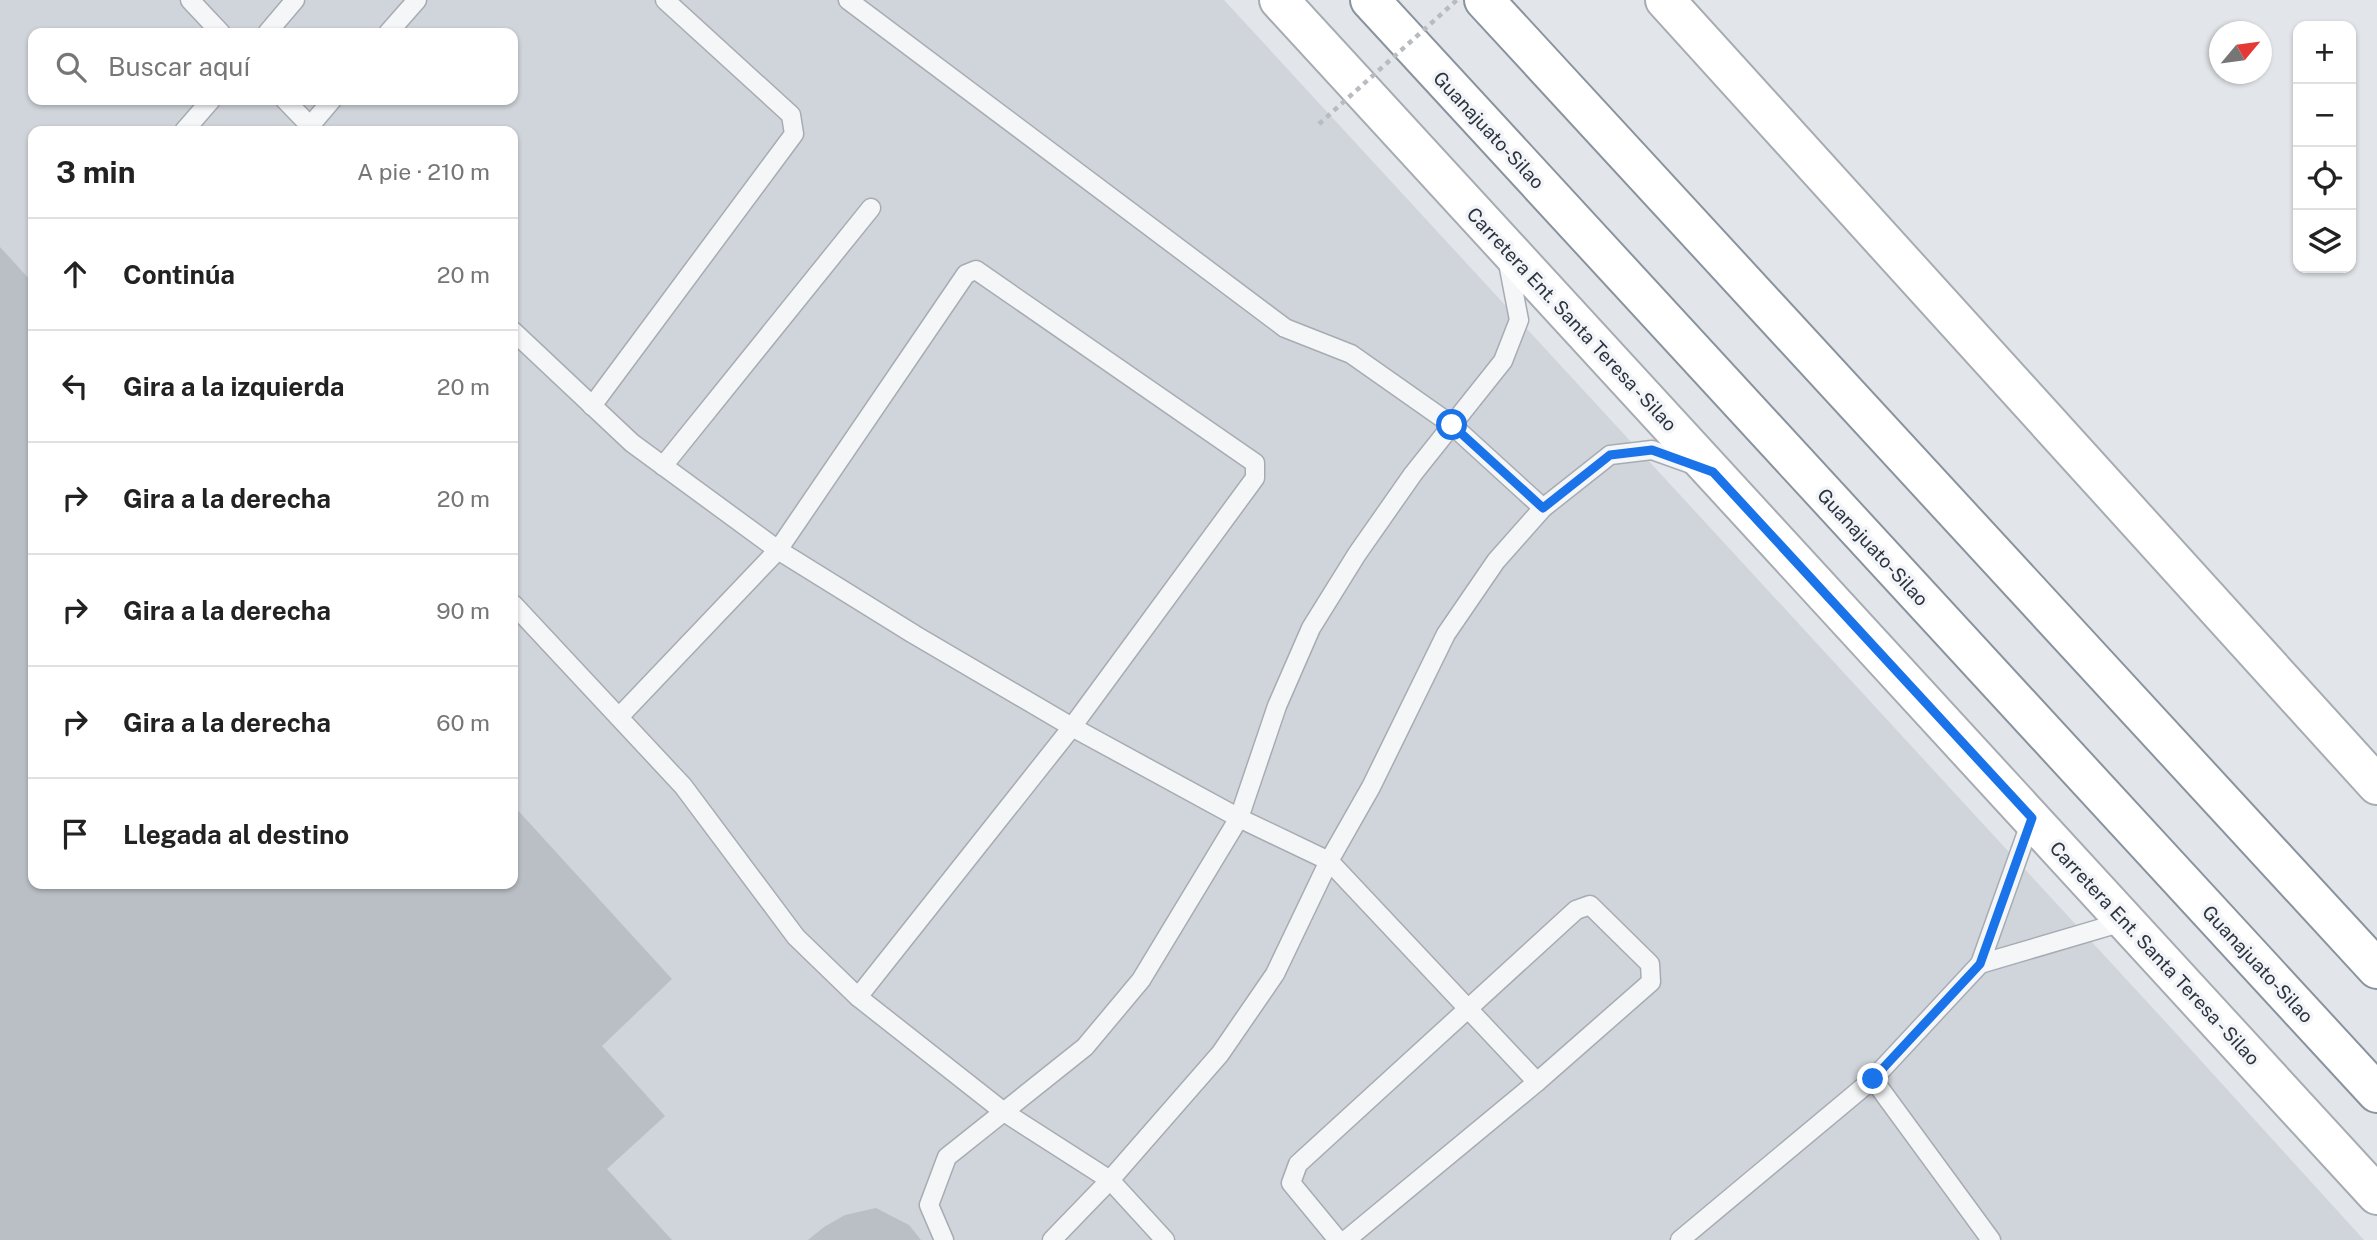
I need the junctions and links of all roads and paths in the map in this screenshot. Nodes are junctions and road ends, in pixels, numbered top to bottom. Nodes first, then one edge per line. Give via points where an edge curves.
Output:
1 (190, 0) edge
2 (295, 0) edge
3 (416, 0) edge
4 (665, 0) edge
5 (848, 0) edge
6 (1279, 0) edge
7 (1370, 0) edge
8 (1457, 0) edge
9 (1484, 0) edge
10 (1665, 0) edge
11 (216, 28) edge
12 (271, 28) edge
13 (392, 28) edge
14 (207, 105) edge
15 (290, 105) edge
16 (329, 105) edge
17 (1320, 124) dead end
18 (188, 126) edge
19 (311, 126) edge
20 (314, 126) edge
21 (871, 208) dead end
22 (1502, 243) junction
23 (518, 336) edge
24 (592, 406) junction
25 (1452, 425) junction
26 (663, 466) junction
27 (1713, 472) junction
28 (1543, 508) junction
29 (778, 550) junction
30 (518, 609) edge
31 (619, 717) junction
32 (1072, 727) junction
33 (2377, 785) edge
34 (1239, 818) junction
35 (2032, 818) junction
36 (1329, 861) junction
37 (2126, 921) junction
38 (1980, 964) junction
39 (2377, 970) edge
40 (858, 997) junction
41 (1468, 1008) junction
42 (1873, 1079) junction
43 (1537, 1082) junction
44 (2377, 1093) edge
45 (1004, 1112) junction
46 (1110, 1180) junction
47 (2377, 1195) edge
48 (944, 1240) edge
49 (1052, 1240) edge
50 (1165, 1240) edge
51 (1338, 1240) edge
52 (1346, 1240) edge
53 (1680, 1240) edge
54 (1990, 1240) edge

1 - 11 lane
2 - 12 lane
3 - 13 lane
4 - 24 lane via 791,115 794,134
5 - 25 lane via 1285,328 1351,354
6 - 22 main road, Carretera Ent. Santa Teresa - Silao
7 - 44 main road, Guanajuato-Silao
8 - 17 path, bridge
9 - 39 main road
10 - 33 main road
14 - 18 lane
15 - 19 lane
16 - 20 lane
21 - 26 lane
22 - 25 lane via 1519,320 1503,361
22 - 27 main road, Carretera Ent. Santa Teresa - Silao
23 - 24 lane
24 - 26 lane
25 - 28 lane
25 - 34 lane via 1365,543 1311,628
26 - 29 lane
27 - 28 lane via 1652,450 1610,455
27 - 35 main road, Carretera Ent. Santa Teresa - Silao
28 - 36 lane via 1496,561 1446,634
29 - 31 lane
29 - 32 lane
29 - 32 lane via 965,274 976,270 1255,463 1255,478
30 - 31 lane
31 - 40 lane via 683,786 796,937
32 - 34 lane
32 - 40 lane
34 - 36 lane
34 - 45 lane via 1142,981 1085,1047
35 - 37 main road, Carretera Ent. Santa Teresa - Silao
35 - 38 lane
36 - 41 lane
36 - 46 lane via 1275,974 1220,1054
37 - 38 lane
37 - 47 main road, Carretera Ent. Santa Teresa - Silao
38 - 42 lane
40 - 45 lane
41 - 43 lane
41 - 43 lane via 1576,910 1590,905 1650,964 1651,982
41 - 51 lane via 1298,1164 1291,1183
42 - 53 lane
42 - 54 lane
43 - 52 lane
45 - 46 lane
45 - 48 lane via 947,1157 929,1205
46 - 49 lane
46 - 50 lane

